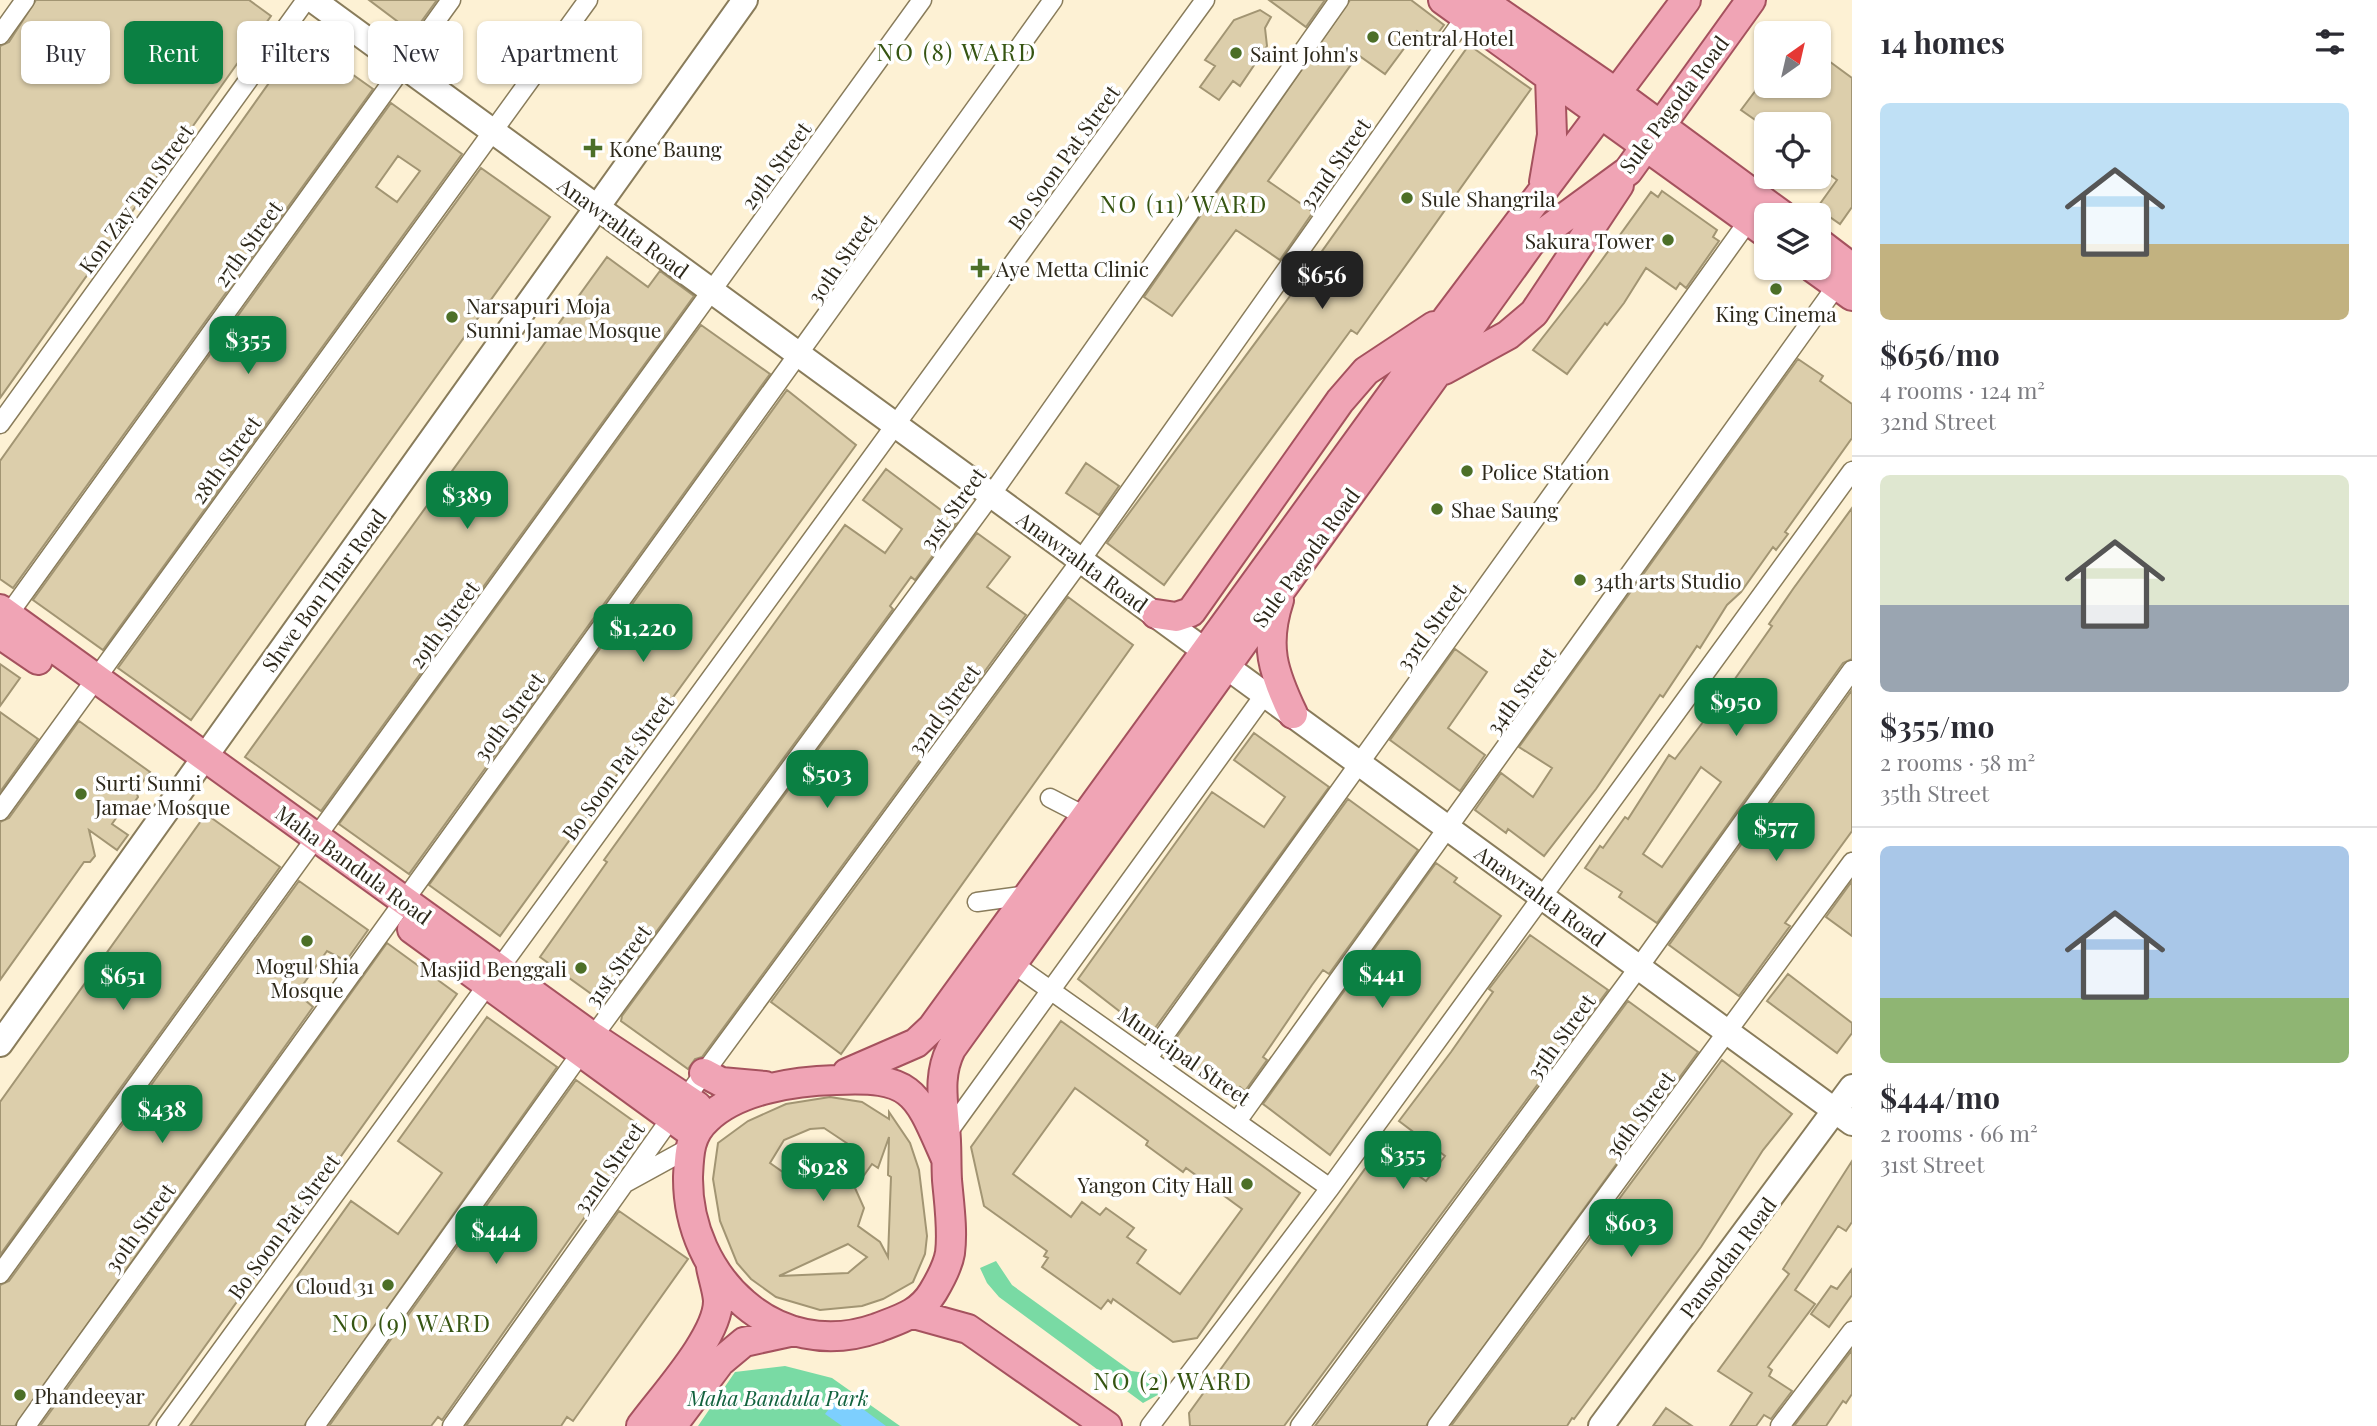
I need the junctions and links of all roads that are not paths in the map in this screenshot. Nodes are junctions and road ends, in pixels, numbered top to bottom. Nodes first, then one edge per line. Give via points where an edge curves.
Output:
1 (25, 0) edge
2 (306, 0) edge
3 (313, 0) edge
4 (451, 0) edge
5 (588, 0) edge
6 (745, 0) edge
7 (922, 0) edge
8 (1053, 0) edge
9 (1205, 0) edge
10 (1339, 0) edge
11 (1686, 0) edge
12 (1751, 0) edge
13 (1463, 5) edge
14 (435, 21) edge
15 (0, 35) edge
16 (368, 41) edge
17 (1550, 77) junction
18 (389, 84) edge
19 (427, 84) edge
20 (1607, 102) junction
21 (491, 130) junction
22 (1654, 135) junction
23 (1673, 164) junction
24 (1628, 171) junction
25 (1543, 188) junction
26 (1763, 203) edge
27 (597, 208) junction
28 (1598, 216) junction
29 (1754, 224) edge
30 (1754, 230) edge
31 (1831, 260) edge
32 (1847, 283) edge
33 (712, 291) junction
34 (1448, 317) junction
35 (800, 355) junction
36 (1438, 373) junction
37 (0, 424) edge
38 (895, 425) junction
39 (1852, 471) edge
40 (991, 495) junction
41 (1081, 560) junction
42 (1285, 583) junction
43 (1156, 614) junction
44 (2, 621) edge
45 (1216, 658) junction
46 (1852, 670) edge
47 (90, 685) junction
48 (1265, 694) junction
49 (1293, 714) junction
50 (1360, 763) junction
51 (198, 764) junction
52 (1050, 798) dead end
53 (0, 811) edge
54 (1085, 816) junction
55 (1449, 828) junction
56 (310, 844) junction
57 (1852, 862) edge
58 (1028, 895) junction
59 (1542, 896) junction
60 (977, 902) dead end
61 (397, 907) junction
62 (1012, 963) junction
63 (1639, 967) junction
64 (493, 976) junction
65 (1053, 989) junction
66 (1728, 1032) junction
67 (0, 1044) edge
68 (587, 1045) junction
69 (1148, 1058) junction
70 (704, 1073) junction
71 (831, 1080) junction
72 (796, 1084) junction
73 (1852, 1087) edge
74 (678, 1108) junction
75 (1843, 1117) edge
76 (1238, 1120) junction
77 (697, 1134) junction
78 (946, 1147) junction
79 (624, 1184) junction
80 (1330, 1188) junction
81 (710, 1265) junction
82 (0, 1274) edge
83 (914, 1314) junction
84 (794, 1331) junction
85 (1852, 1331) edge
86 (26, 1426) edge
87 (166, 1426) edge
88 (315, 1426) edge
89 (452, 1426) edge
90 (641, 1426) edge
91 (672, 1426) edge
92 (1107, 1426) edge
93 (1150, 1426) edge
94 (1300, 1426) edge
95 (1437, 1426) edge
96 (1601, 1426) edge
97 (1780, 1426) edge

1 - 15 street
2 - 37 street, Kon Zay Tan Street
3 - 16 main road, Anawrahta Road
4 - 14 street, 27th Street
5 - 21 street, 28th Street
6 - 27 main road, Shwe Bon Thar Road
7 - 33 street, 29th Street
8 - 35 street, 30th Street
9 - 38 street, Bo Soon Pat Street
10 - 40 street, 31st Street
11 - 20 main road, Sule Pagoda Road
12 - 22 main road, Sule Pagoda Road
13 - 17 main road
13 - 20 main road
13 - 41 street, 32nd Street
17 - 20 main road
17 - 25 main road via 1552,135
18 - 44 street, 27th Street
19 - 21 main road, Anawrahta Road
20 - 22 main road
20 - 25 main road, Sule Pagoda Road
21 - 27 main road, Anawrahta Road
21 - 47 street, 28th Street
22 - 23 main road
22 - 24 main road, Sule Pagoda Road
22 - 26 main road
23 - 28 main road via 1658,158 1645,163
23 - 29 main road
24 - 28 main road
24 - 36 main road, Sule Pagoda Road via 1531,242
25 - 34 main road, Sule Pagoda Road
27 - 33 main road, Anawrahta Road
27 - 51 main road, Shwe Bon Thar Road
28 - 36 main road via 1534,313 1508,335
30 - 50 street, 33rd Street
31 - 32 main road
32 - 55 street, 34th Street
33 - 35 main road, Anawrahta Road
33 - 56 street, 29th Street
34 - 43 main road via 1366,371 1191,612 1176,617
34 - 45 main road, Sule Pagoda Road
35 - 38 main road, Anawrahta Road
35 - 61 street, 30th Street
36 - 42 main road, Sule Pagoda Road
38 - 40 main road, Anawrahta Road
38 - 64 street, Bo Soon Pat Street
39 - 59 street
40 - 41 main road, Anawrahta Road
40 - 68 street, 31st Street
41 - 43 main road, Anawrahta Road
41 - 70 street, 32nd Street
42 - 45 main road, Sule Pagoda Road
42 - 49 main road via 1272,622 1271,652 1275,676
43 - 45 main road, Anawrahta Road
44 - 47 main road, Maha Bandula Road
45 - 48 main road, Anawrahta Road
45 - 54 main road, Sule Pagoda Road
45 - 62 main road, Sule Pagoda Road
46 - 63 street, 35th Street
47 - 51 main road, Maha Bandula Road
47 - 53 street, 28th Street
48 - 49 main road, Anawrahta Road
48 - 65 street
49 - 50 main road, Anawrahta Road
50 - 55 main road, Anawrahta Road
50 - 69 street, 33rd Street
51 - 56 main road, Maha Bandula Road
51 - 67 main road, Shwe Bon Thar Road
52 - 54 street
54 - 58 main road, Sule Pagoda Road
55 - 59 main road, Anawrahta Road
55 - 76 street, 34th Street
56 - 61 main road, Maha Bandula Road
56 - 82 street, 29th Street
57 - 66 street, 36th Street
58 - 60 street
58 - 71 main road, Sule Pagoda Road via 932,1028 916,1043
59 - 63 main road, Anawrahta Road
59 - 80 street
61 - 64 main road, Maha Bandula Road
61 - 86 street, 30th Street
62 - 65 street, Municipal Street
62 - 78 main road, Sule Pagoda Road via 944,1063
63 - 66 main road, Anawrahta Road
63 - 94 street, 35th Street
64 - 68 main road, Maha Bandula Road
64 - 87 street, Bo Soon Pat Street
65 - 69 street, Municipal Street
65 - 78 street
66 - 75 main road, Anawrahta Road
66 - 95 street, 36th Street
68 - 74 main road, Maha Bandula Road
68 - 88 street, 31st Street
69 - 76 street, Municipal Street
70 - 72 main road via 721,1082
70 - 74 street, 32nd Street
71 - 72 main road
71 - 78 main road via 876,1078 905,1089 923,1106
72 - 77 main road via 751,1095
73 - 75 main road, Pansodan Road
74 - 77 main road, Maha Bandula Road
74 - 79 street, 32nd Street
75 - 96 main road, Pansodan Road
76 - 80 street, Municipal Street
77 - 79 street
77 - 81 main road via 688,1189
78 - 83 main road, Sule Pagoda Road via 950,1255 932,1293
79 - 89 street, 32nd Street
80 - 93 street
81 - 84 main road via 737,1300
81 - 90 main road via 718,1301 713,1321
83 - 84 main road via 867,1331 825,1337
83 - 92 main road via 968,1329
84 - 91 main road via 744,1342 720,1362
85 - 97 street

